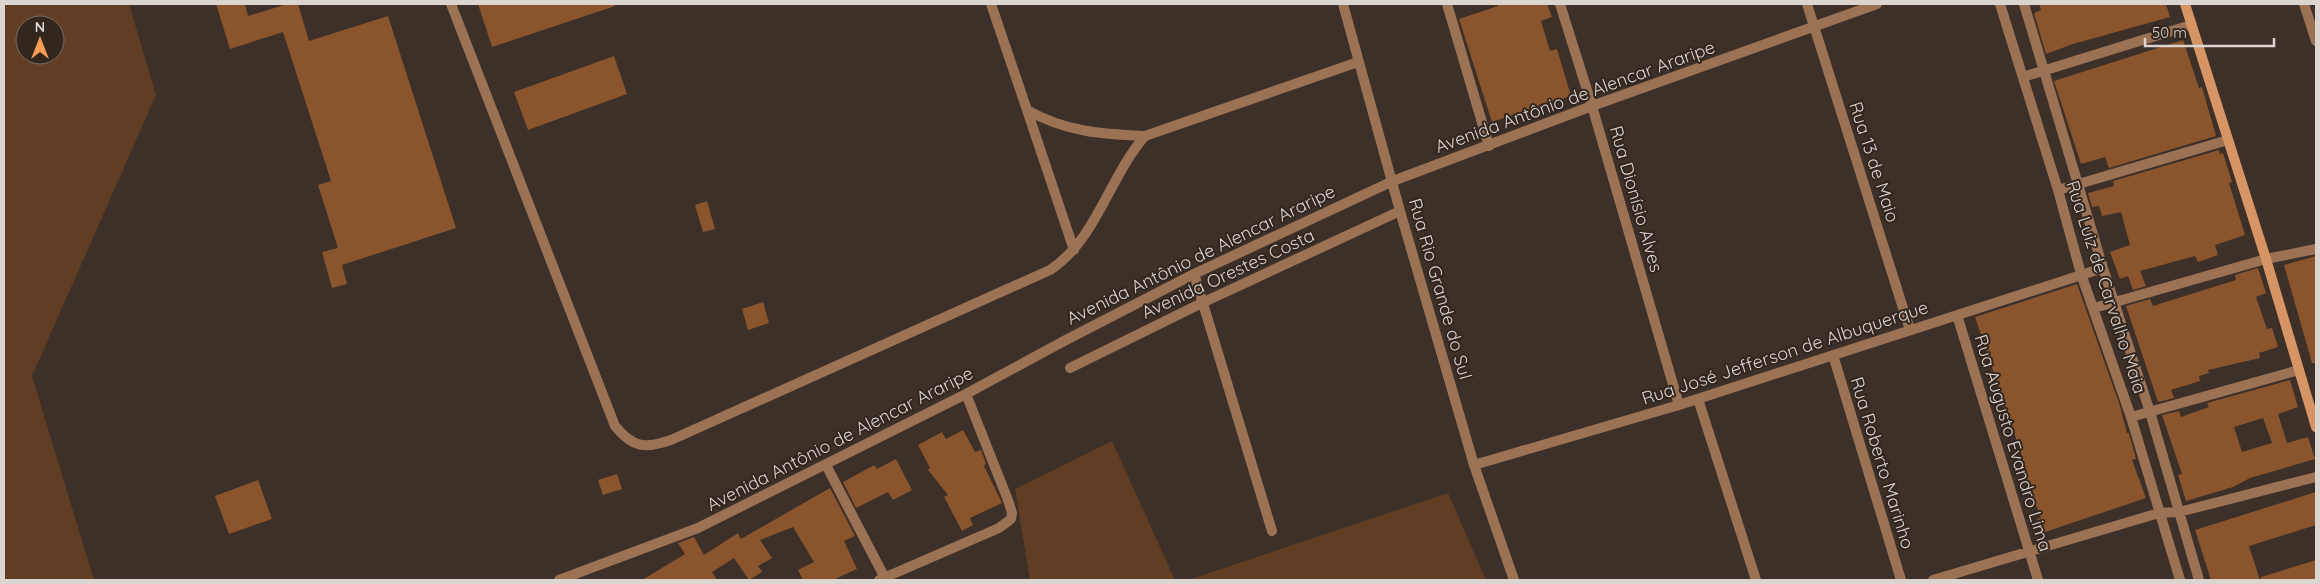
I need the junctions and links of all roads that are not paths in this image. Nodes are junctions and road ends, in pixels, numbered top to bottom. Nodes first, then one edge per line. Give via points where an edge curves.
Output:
1 (451, 4) edge
2 (991, 4) edge
3 (1343, 4) edge
4 (1447, 4) edge
5 (1560, 4) edge
6 (1808, 4) edge
7 (1877, 4) edge
8 (2000, 4) edge
9 (2024, 4) edge
10 (2185, 4) edge
11 (2304, 4) edge
12 (2191, 25) junction
13 (1814, 27) junction
14 (2316, 41) edge
15 (1358, 62) junction
16 (2044, 69) junction
17 (2023, 77) junction
18 (1592, 106) junction
19 (1027, 110) junction
20 (1145, 136) junction
21 (2228, 140) junction
22 (1489, 146) junction
23 (1393, 181) junction
24 (2079, 184) junction
25 (2058, 190) junction
26 (1400, 211) junction
27 (2316, 249) edge
28 (1074, 250) junction
29 (2266, 259) junction
30 (2103, 268) junction
31 (1194, 274) junction
32 (2081, 274) junction
33 (1204, 302) junction
34 (2115, 303) junction
35 (2094, 308) junction
36 (1957, 315) junction
37 (1910, 330) junction
38 (1832, 355) junction
39 (1070, 368) dead end
40 (2299, 370) junction
41 (966, 394) junction
42 (1698, 398) junction
43 (1679, 405) junction
44 (2150, 412) junction
45 (2131, 417) junction
46 (2316, 427) edge
47 (826, 465) junction
48 (1474, 465) junction
49 (2316, 476) edge
50 (2179, 512) junction
51 (2159, 513) junction
52 (1272, 531) dead end
53 (2029, 551) junction
54 (559, 580) edge
55 (883, 580) edge
56 (1514, 580) edge
57 (1756, 580) edge
58 (1901, 580) edge
59 (1933, 580) edge
60 (2038, 580) edge
61 (2180, 580) edge
62 (2199, 580) edge

1 - 28 street via 611,417 622,435 634,444 646,446 671,440 1050,270
2 - 19 street
3 - 15 street, Rua Rio Grande do Sul
4 - 22 street
5 - 18 street, Rua Dionísio Alves
6 - 13 street, Rua 13 de Maio
7 - 13 street, Avenida Antônio de Alencar Araripe
8 - 17 street, Rua Luiz de Carvalho Maia
9 - 16 street, Rua Luiz de Carvalho Maia
10 - 12 street
11 - 14 street
12 - 16 street
12 - 21 street
13 - 18 street, Avenida Antônio de Alencar Araripe
13 - 37 street, Rua 13 de Maio
15 - 20 street
15 - 23 street, Rua Rio Grande do Sul
16 - 17 street
16 - 24 street, Rua Luiz de Carvalho Maia
17 - 25 street, Rua Luiz de Carvalho Maia
18 - 22 street, Avenida Antônio de Alencar Araripe
18 - 43 street, Rua Dionísio Alves
19 - 20 street via 1069,128
19 - 28 street
20 - 28 street via 1126,160
21 - 24 street
21 - 29 street
22 - 23 street, Avenida Antônio de Alencar Araripe
23 - 26 street, Rua Rio Grande do Sul
23 - 31 street, Avenida Antônio de Alencar Araripe
24 - 25 street
24 - 30 street, Rua Luiz de Carvalho Maia
25 - 32 street, Rua Luiz de Carvalho Maia
26 - 33 street, Avenida Orestes Costa
26 - 48 street, Rua Rio Grande do Sul
27 - 29 street
29 - 34 street
29 - 40 street
30 - 32 street, Rua José Jefferson de Albuquerque
30 - 34 street, Rua Luiz de Carvalho Maia
31 - 33 street
31 - 41 street, Avenida Antônio de Alencar Araripe
32 - 35 street, Rua Luiz de Carvalho Maia
32 - 36 street, Rua José Jefferson de Albuquerque
33 - 39 street, Avenida Orestes Costa
33 - 52 street
34 - 35 street
34 - 44 street, Rua Luiz de Carvalho Maia
35 - 45 street, Rua Luiz de Carvalho Maia
36 - 37 street, Rua José Jefferson de Albuquerque
36 - 53 street, Rua Augusto Evandro Lima
37 - 38 street, Rua José Jefferson de Albuquerque
38 - 42 street, Rua José Jefferson de Albuquerque
38 - 58 street, Rua Roberto Marinho
40 - 44 street
40 - 46 street
41 - 47 street, Avenida Antônio de Alencar Araripe
41 - 55 street via 1012,514 1006,525
42 - 43 street, Rua José Jefferson de Albuquerque
42 - 57 street
43 - 48 street, Rua José Jefferson de Albuquerque
44 - 45 street
44 - 50 street, Rua Luiz de Carvalho Maia
45 - 51 street, Rua Luiz de Carvalho Maia
47 - 54 street, Avenida Antônio de Alencar Araripe via 698,528
47 - 55 street
48 - 56 street, Rua Rio Grande do Sul
49 - 50 street
50 - 51 street
50 - 62 street, Rua Luiz de Carvalho Maia
51 - 53 street
51 - 61 street, Rua Luiz de Carvalho Maia
53 - 59 street
53 - 60 street, Rua Augusto Evandro Lima

